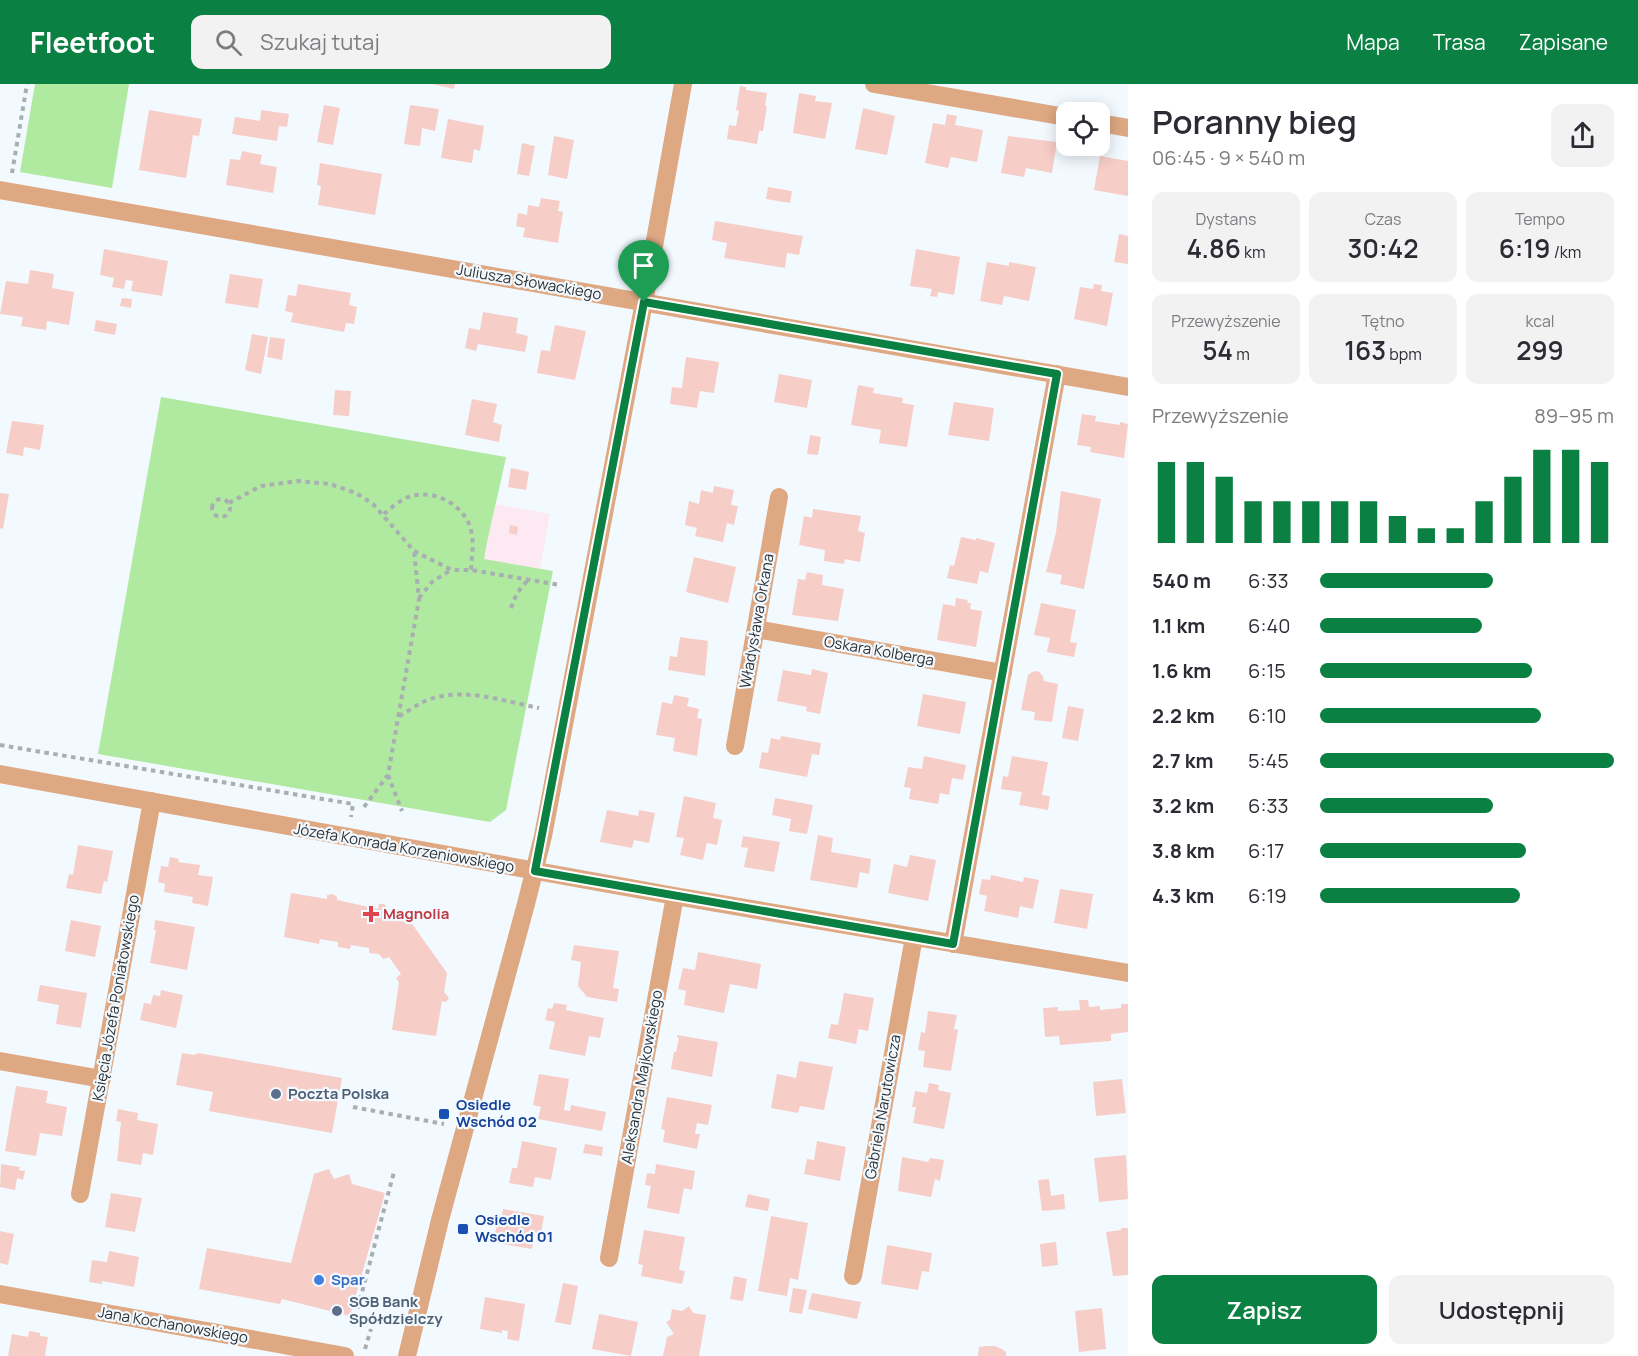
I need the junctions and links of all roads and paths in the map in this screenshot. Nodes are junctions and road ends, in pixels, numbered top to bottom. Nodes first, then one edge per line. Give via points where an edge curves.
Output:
1 (27, 84) edge
2 (683, 84) edge
3 (874, 84) edge
4 (1056, 115) edge
5 (1110, 125) edge
6 (1128, 128) edge
7 (5, 190) edge
8 (644, 302) junction
9 (1057, 374) junction
10 (1128, 387) edge
11 (779, 497) dead end
12 (229, 503) junction
13 (384, 514) junction
14 (414, 550) junction
15 (452, 570) junction
16 (471, 570) junction
17 (528, 580) junction
18 (560, 585) dead end
19 (419, 599) junction
20 (511, 608) dead end
21 (756, 629) junction
22 (1003, 673) junction
23 (539, 708) dead end
24 (398, 716) junction
25 (0, 745) edge
26 (735, 746) dead end
27 (0, 774) edge
28 (388, 775) junction
29 (152, 801) junction
30 (353, 804) dead end
31 (364, 807) dead end
32 (402, 811) dead end
33 (535, 871) junction
34 (675, 896) junction
35 (914, 937) junction
36 (953, 944) junction
37 (1128, 973) edge
38 (0, 1061) edge
39 (102, 1079) junction
40 (353, 1107) dead end
41 (465, 1128) junction
42 (394, 1172) dead end
43 (80, 1194) dead end
44 (609, 1258) dead end
45 (853, 1276) dead end
46 (0, 1294) edge
47 (353, 1326) dead end
48 (371, 1329) dead end
49 (366, 1345) dead end
50 (345, 1356) edge
51 (407, 1356) edge

1 - 7 path
2 - 8 street
3 - 4 street
5 - 6 street
7 - 8 street, Juliusza Słowackiego
8 - 9 street, Juliusza Słowackiego
8 - 33 street
9 - 10 street, Juliusza Słowackiego
9 - 22 street
11 - 21 street, Władysława Orkana
12 - 12 path via 216,500 214,514 225,516
12 - 13 path via 261,486 316,482 356,493
13 - 14 path
13 - 16 path via 410,496 444,498 458,508 469,524 473,541
14 - 15 path
14 - 19 path
15 - 16 path
15 - 19 path via 432,582
16 - 17 path
17 - 18 path
17 - 20 path
19 - 24 path
21 - 22 street, Oskara Kolberga
21 - 26 street, Władysława Orkana
22 - 36 street
23 - 24 path via 459,694 423,702
24 - 28 path
25 - 30 path
27 - 29 street, Józefa Konrada Korzeniowskiego
28 - 31 path
28 - 32 path
29 - 33 street, Józefa Konrada Korzeniowskiego
29 - 39 street, Księcia Józefa Poniatowskiego
33 - 34 street, Józefa Konrada Korzeniowskiego
33 - 41 street
34 - 35 street, Józefa Konrada Korzeniowskiego
34 - 44 street, Aleksandra Majkowskiego
35 - 36 street, Józefa Konrada Korzeniowskiego
35 - 45 street, Gabriela Narutowicza
36 - 37 street, Józefa Konrada Korzeniowskiego
38 - 39 street
39 - 43 street, Księcia Józefa Poniatowskiego
40 - 41 path
41 - 51 street
42 - 47 path
46 - 50 street, Jana Kochanowskiego
48 - 49 path

